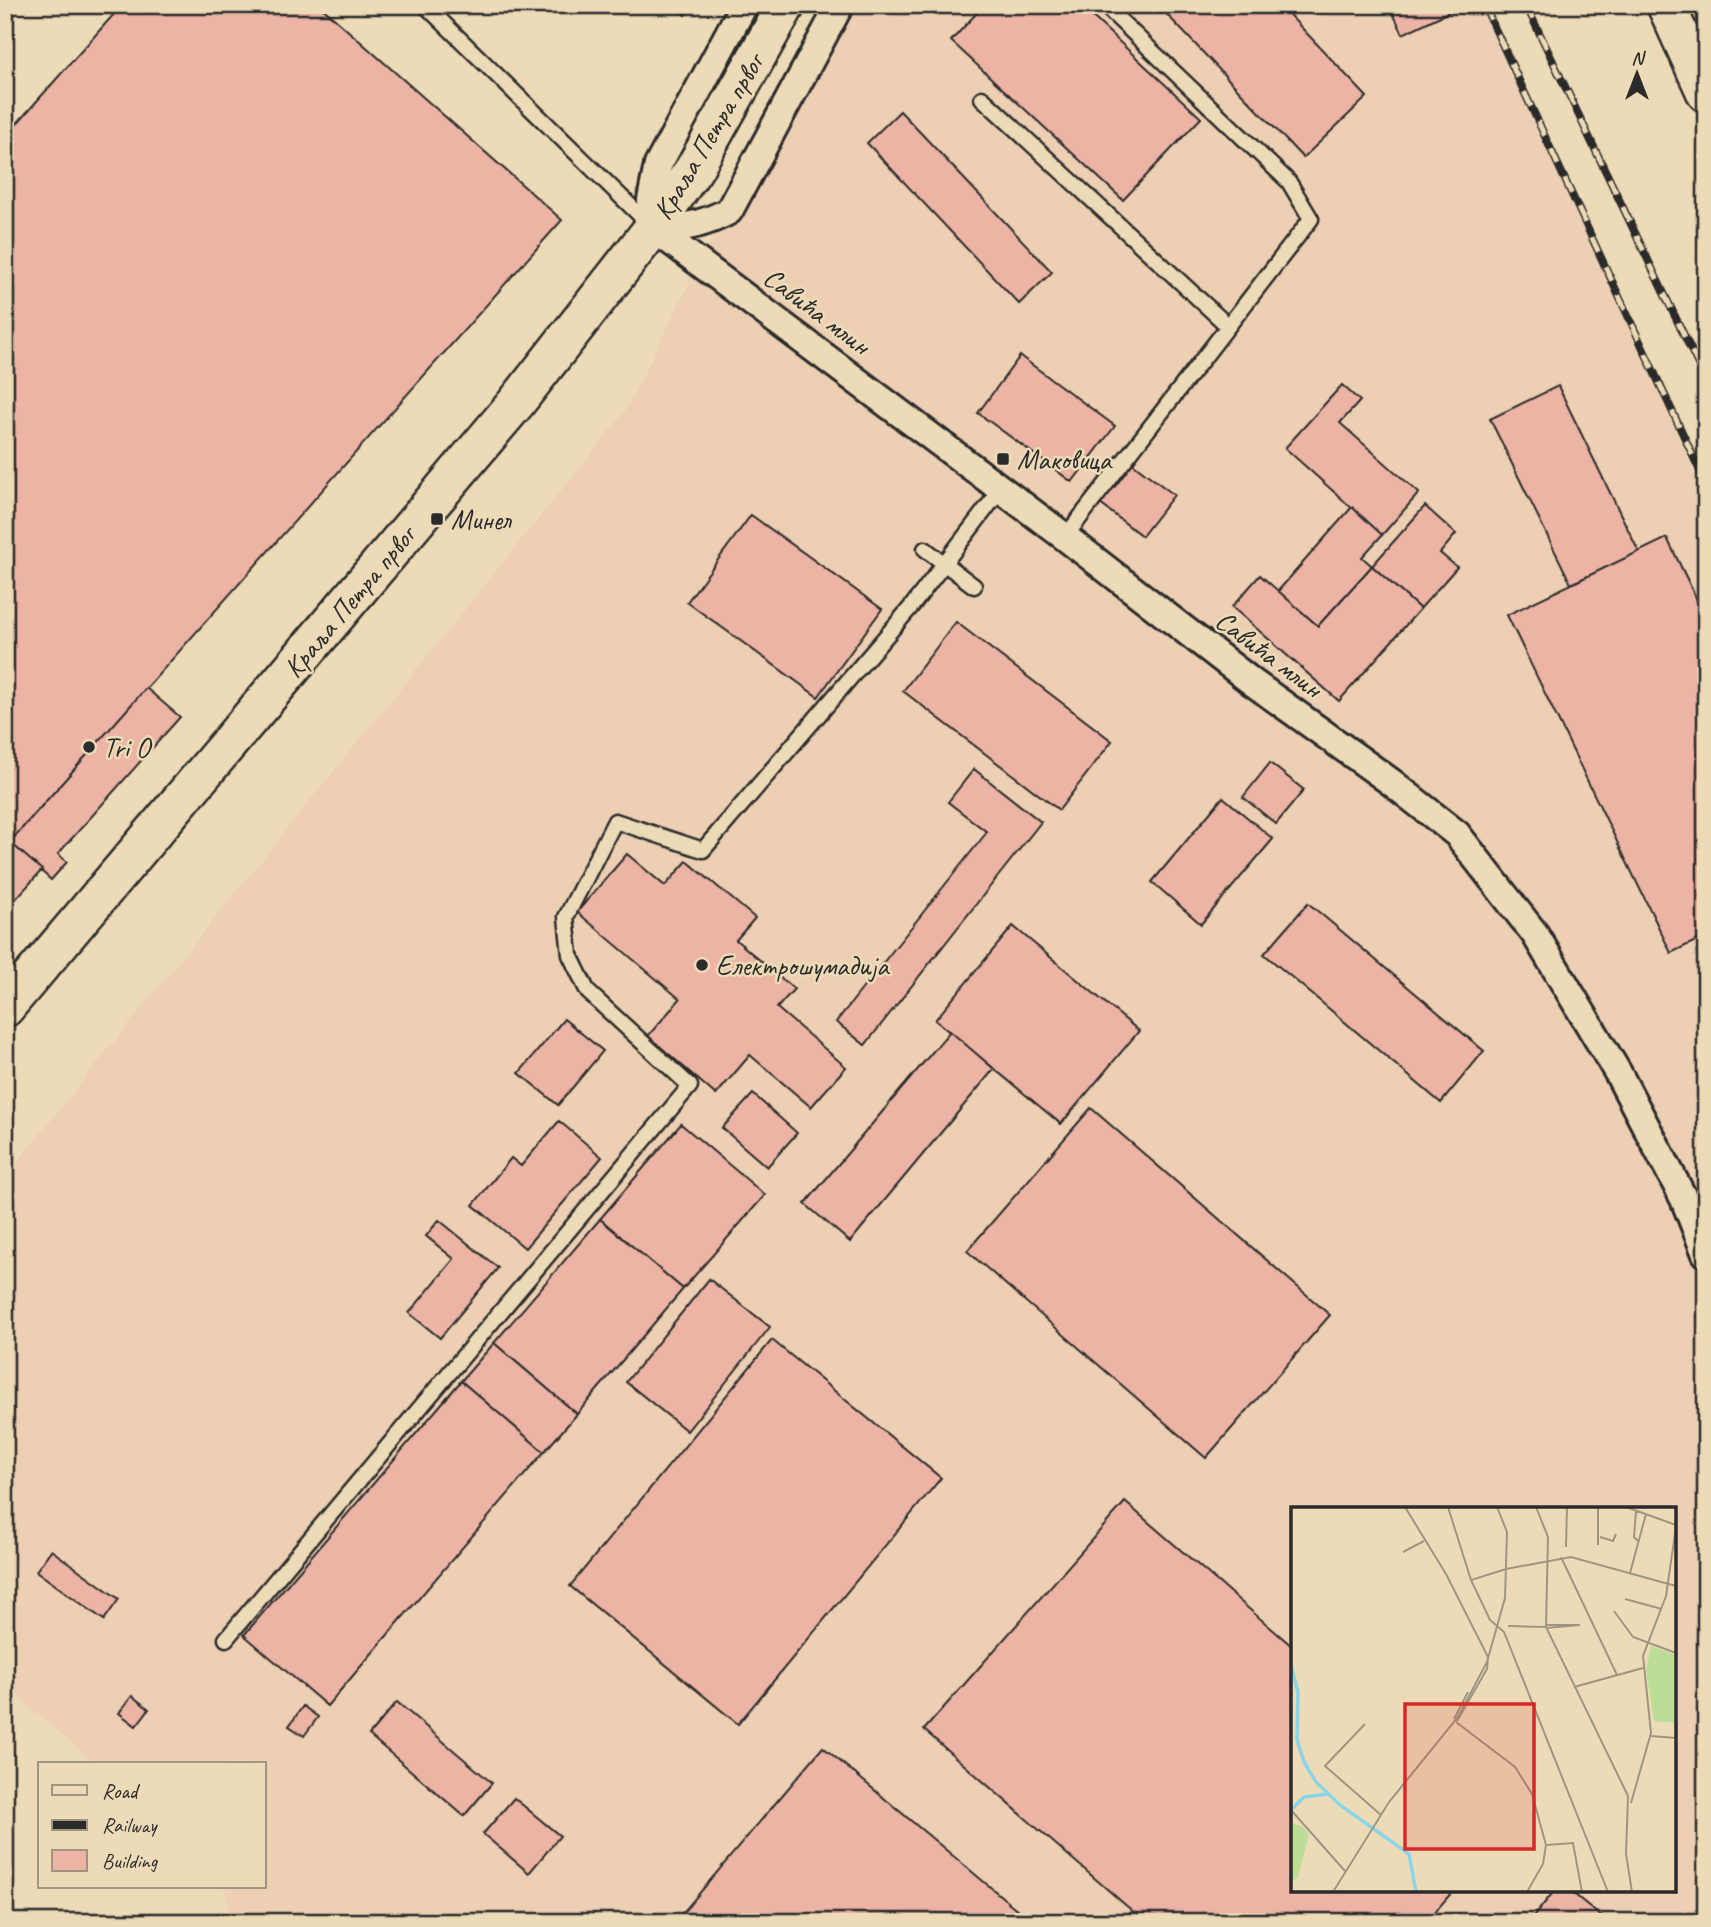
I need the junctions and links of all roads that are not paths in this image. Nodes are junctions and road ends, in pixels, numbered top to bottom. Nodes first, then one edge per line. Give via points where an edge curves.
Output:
1 (425, 5) edge
2 (744, 5) edge
3 (786, 5) edge
4 (841, 5) edge
5 (1104, 5) edge
6 (1666, 5) edge
7 (1706, 93) edge
8 (982, 98) dead end
9 (653, 228) junction
10 (1228, 326) junction
11 (1001, 489) junction
12 (1065, 537) junction
13 (925, 549) dead end
14 (944, 564) junction
15 (974, 586) dead end
16 (5, 1008) edge
17 (1706, 1254) edge
18 (226, 1639) dead end

1 - 9 lane
2 - 9 street via 658,165 650,200
3 - 9 main road, Краља Петра првог via 694,169
4 - 9 street via 729,211 687,227
5 - 10 lane via 1289,182 1311,219
6 - 7 main road
8 - 10 lane
9 - 11 street, Савића млин
9 - 16 main road, Краља Петра првог via 516,403
10 - 12 lane
11 - 12 street, Савића млин
11 - 14 lane
12 - 17 street, Савића млин via 1457,834 1535,934 1611,1061 1684,1199
13 - 14 lane
14 - 15 lane
14 - 18 lane via 703,850 615,821 566,917 570,955 587,992 690,1086

